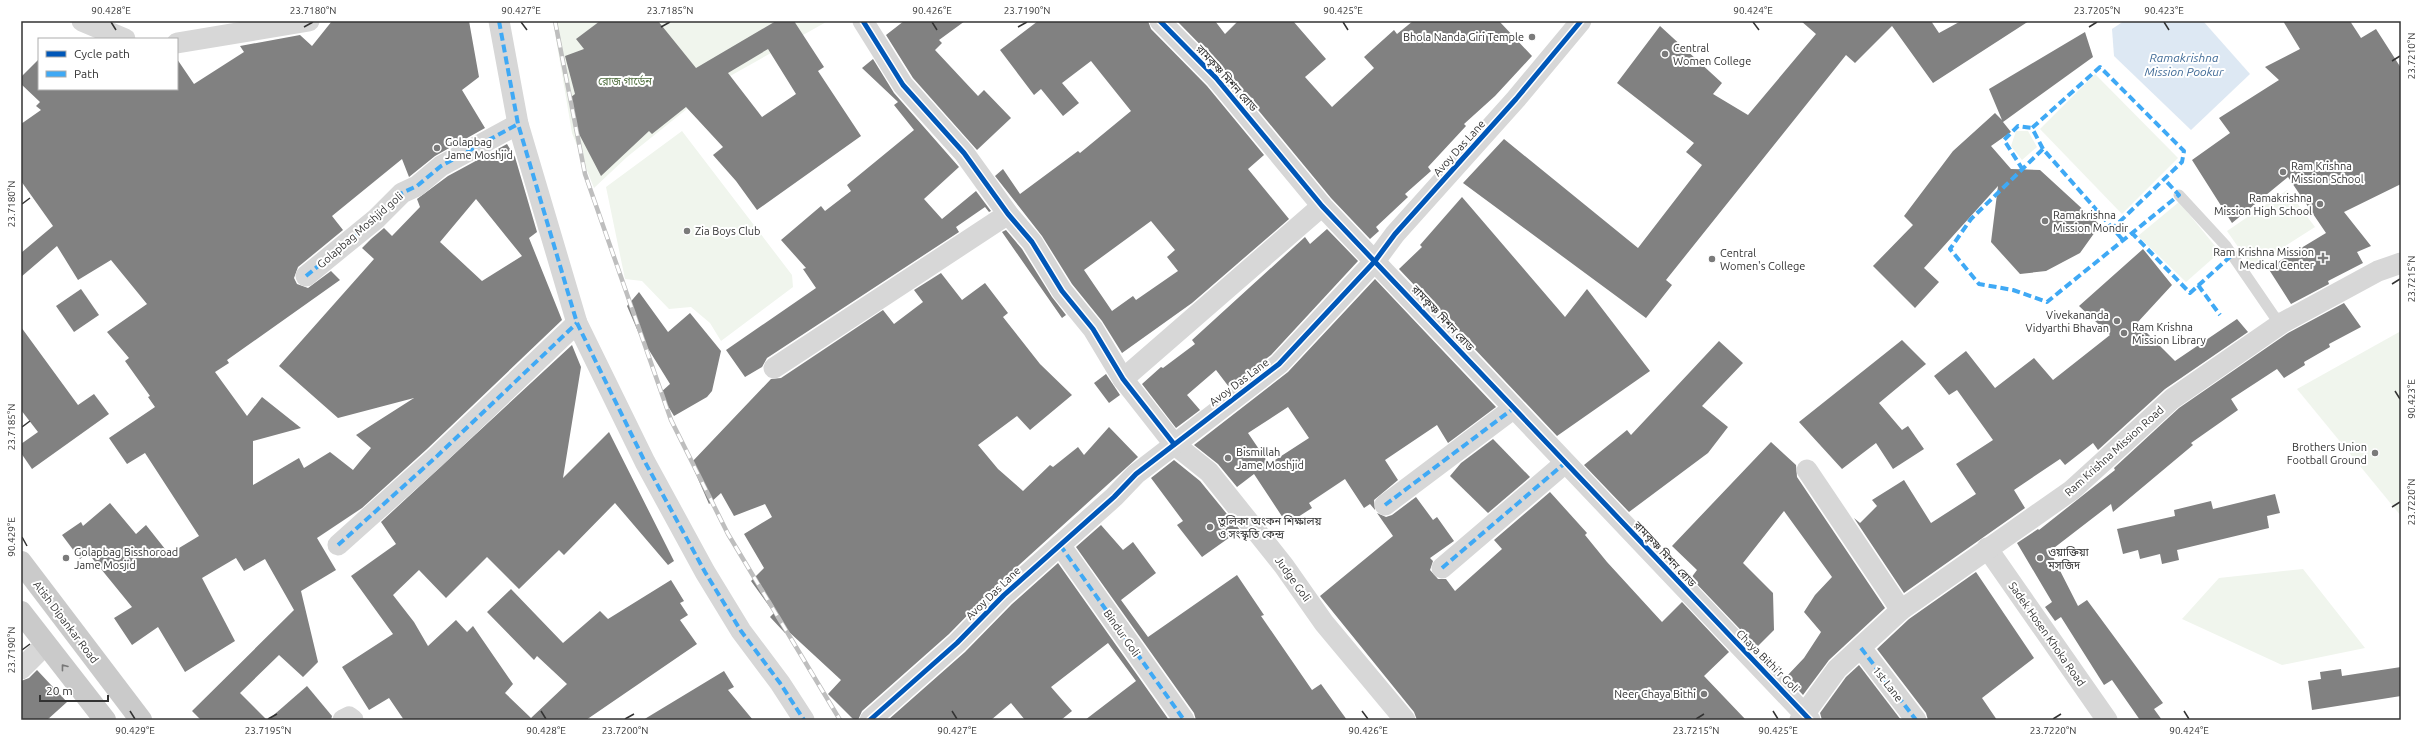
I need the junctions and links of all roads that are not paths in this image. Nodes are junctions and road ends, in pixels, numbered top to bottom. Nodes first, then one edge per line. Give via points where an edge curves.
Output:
1 (82, 21) edge
2 (309, 21) edge
3 (499, 21) edge
4 (863, 21) edge
5 (1160, 21) edge
6 (1582, 21) edge
7 (123, 38) edge
8 (178, 43) edge
9 (518, 124) junction
10 (2178, 195) dead end
11 (1322, 206) junction
12 (1008, 214) junction
13 (1375, 261) junction
14 (2401, 263) edge
15 (306, 276) dead end
16 (577, 323) junction
17 (2282, 323) junction
18 (774, 368) dead end
19 (1123, 380) junction
20 (1514, 408) junction
21 (1174, 444) junction
22 (1565, 463) junction
23 (1807, 470) dead end
24 (1385, 505) dead end
25 (338, 545) dead end
26 (1060, 545) junction
27 (1987, 548) junction
28 (21, 562) edge
29 (1442, 568) dead end
30 (1900, 610) junction
31 (21, 612) edge
32 (1718, 624) joint
33 (46, 644) junction
34 (1860, 648) junction
35 (21, 669) edge
36 (1805, 717) edge
37 (105, 720) edge
38 (141, 720) edge
39 (343, 720) edge
40 (353, 720) edge
41 (804, 720) edge
42 (870, 720) edge
43 (1184, 720) edge
44 (1405, 720) edge
45 (1916, 720) edge
46 (2107, 720) edge

1 - 7 street
2 - 8 street
3 - 9 street
4 - 12 street, Judge Goli via 903,84 964,153
5 - 11 street, রামকৃষ্ণ মিশন রোড via 1216,78
6 - 13 street, Avoy Das Lane via 1395,234
9 - 15 street, Golapbag Moshjid goli via 441,166 416,186 402,193 376,219
9 - 16 street
10 - 17 lane via 2226,246
11 - 13 street, রামকৃষ্ণ মিশন রোড
11 - 19 street
12 - 18 street
12 - 19 street, Judge Goli via 1032,242 1062,291 1093,329
13 - 20 street, রামকৃষ্ণ মিশন রোড
13 - 21 street, Avoy Das Lane via 1279,364
14 - 17 street, Ram Krishna Mission Road via 2378,271
16 - 25 street via 441,453
16 - 41 street via 645,462 705,572 741,631
17 - 27 street, Ram Krishna Mission Road via 2172,399 2072,490
19 - 21 street, Judge Goli
20 - 22 street, রামকৃষ্ণ মিশন রোড
20 - 24 street
21 - 26 street, Avoy Das Lane via 1136,474
21 - 44 street, Judge Goli via 1209,472 1284,566 1324,622
22 - 29 street
22 - 32 street, রামকৃষ্ণ মিশন রোড
23 - 30 street
26 - 42 street, Avoy Das Lane via 1004,595 957,643
26 - 43 street, Bindur Goli
27 - 30 street, Ram Krishna Mission Road
27 - 46 street, Sadek Hosen Khoka Road
28 - 38 main road, Atish Dipankar Road
30 - 34 street, Ram Krishna Mission Road
31 - 33 main road
32 - 36 street, Chaya Bithi'r Goli
33 - 35 street
37 -> 33 main road
34 - 36 street, Ram Krishna Mission Road via 1835,671
34 - 45 street, 1st Lane
39 - 40 street via 348,717

